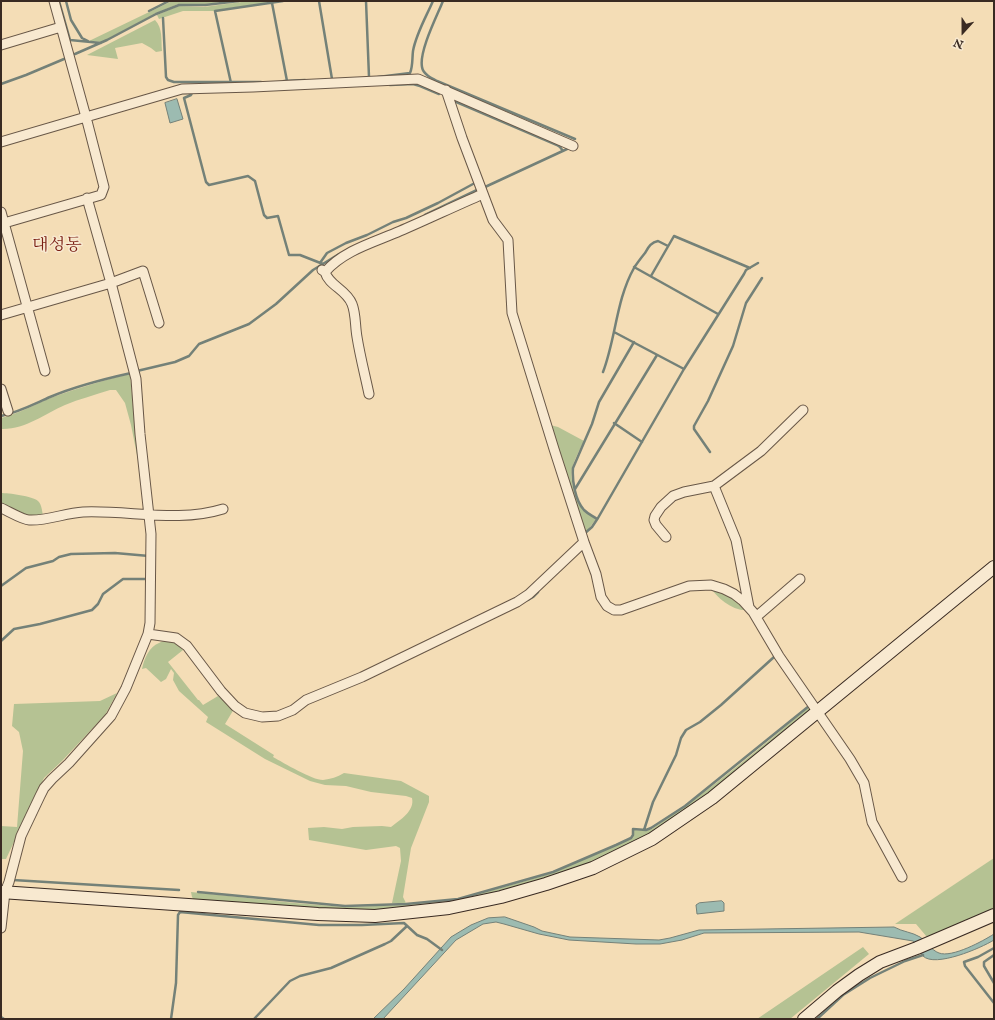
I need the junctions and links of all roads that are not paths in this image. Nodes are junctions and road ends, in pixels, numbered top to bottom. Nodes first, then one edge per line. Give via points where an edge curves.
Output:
1 (54, 1) edge
2 (61, 27) junction
3 (1, 45) edge
4 (446, 90) junction
5 (86, 117) junction
6 (1, 142) edge
7 (573, 146) dead end
8 (482, 194) junction
9 (86, 198) junction
10 (1, 212) edge
11 (3, 224) edge
12 (111, 283) junction
13 (27, 307) junction
14 (1, 315) edge
15 (159, 323) dead end
16 (45, 371) dead end
17 (1, 389) edge
18 (369, 394) dead end
19 (802, 410) dead end
20 (8, 411) dead end
21 (714, 486) junction
22 (1, 508) edge
23 (223, 509) dead end
24 (149, 514) junction
25 (666, 538) dead end
26 (584, 542) junction
27 (994, 567) edge
28 (800, 579) dead end
29 (749, 607) junction
30 (756, 617) junction
31 (148, 634) junction
32 (818, 712) junction
33 (902, 878) dead end
34 (3, 892) edge
35 (994, 915) edge
36 (1, 928) edge
37 (804, 1019) edge

1 - 2 street
2 - 3 street
2 - 5 street
4 - 5 street via 418,79 406,78 182,89
4 - 7 street
4 - 8 street
5 - 6 street
5 - 9 street via 104,187 101,195
8 - 18 street via 360,248 338,259 323,271 352,303 360,357
8 - 26 street via 493,220 508,240 512,313
9 - 11 street
9 - 12 street
10 - 11 street
11 - 13 street
12 - 13 street
12 - 15 street via 143,271
12 - 24 street via 136,380
13 - 14 street
13 - 16 street
17 - 20 street
19 - 21 street via 761,452
21 - 25 street via 673,496 661,507 654,520
21 - 29 street via 736,540
22 - 24 street via 28,520 82,512
23 - 24 street via 206,514
24 - 31 street via 151,581
26 - 29 street via 601,596 606,606 614,610 699,585 724,589
26 - 31 street via 517,602 362,677 306,700 293,710 278,716 262,717 245,713 221,691 187,646 176,638
27 - 32 street
28 - 30 street
29 - 30 street
30 - 32 street via 779,656
31 - 34 street via 126,688 111,716 42,792 21,836 9,882
32 - 33 street via 864,783 872,822
32 - 34 street via 712,798 652,839 593,868 501,897 450,908 375,916
34 - 36 street
35 - 37 street via 880,962 837,991

